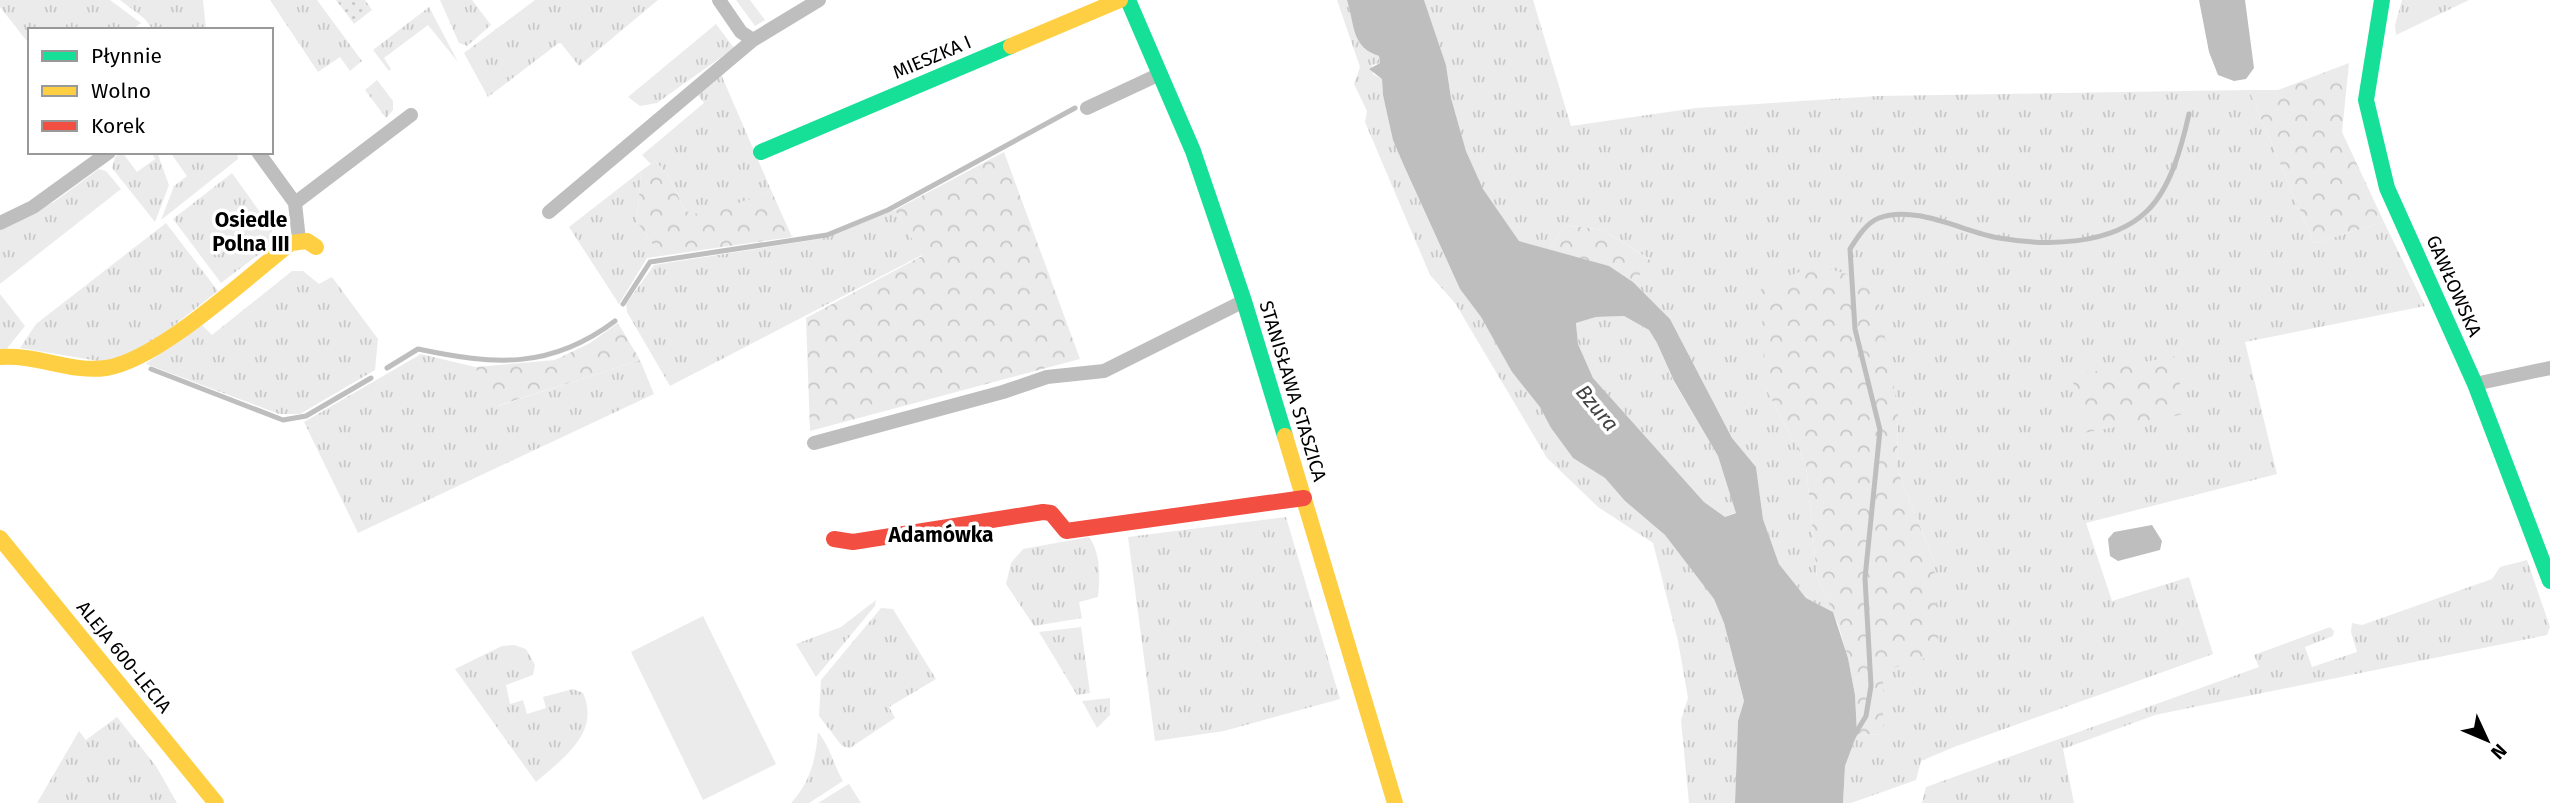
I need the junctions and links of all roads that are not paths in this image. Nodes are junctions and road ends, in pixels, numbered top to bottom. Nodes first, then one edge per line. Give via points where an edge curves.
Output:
1 (719, 0) edge
2 (819, 0) edge
3 (1120, 0) edge
4 (1128, 0) edge
5 (2382, 0) edge
6 (752, 40) junction
7 (1160, 74) junction
8 (1087, 108) dead end
9 (411, 115) dead end
10 (761, 152) dead end
11 (106, 154) edge
12 (259, 154) edge
13 (295, 203) junction
14 (549, 212) dead end
15 (0, 223) edge
16 (299, 240) junction
17 (316, 247) dead end
18 (1244, 301) junction
19 (0, 357) edge
20 (2550, 368) edge
21 (2475, 384) junction
22 (814, 443) dead end
23 (1304, 498) junction
24 (0, 538) edge
25 (834, 539) dead end
26 (2550, 581) edge
27 (216, 803) edge
28 (1395, 803) edge

1 - 6 street
2 - 6 street
3 - 10 street, MIESZKA I
4 - 7 street, STANISŁAWA STASZICA
5 - 21 street, GAWŁOWSKA via 2366,100 2377,155 2387,188
6 - 14 street
7 - 8 street
7 - 18 street, STANISŁAWA STASZICA via 1193,151
9 - 13 street
11 - 15 street via 33,207
12 - 13 street
13 - 16 street
16 - 17 street
16 - 19 street via 127,363 103,368 33,355
18 - 22 street via 1104,371 1047,377
18 - 23 street, STANISŁAWA STASZICA
20 - 21 street
21 - 26 street, GAWŁOWSKA
23 - 25 street via 1066,531 1051,513 1043,512 853,542
23 - 28 street, STANISŁAWA STASZICA
24 - 27 street, ALEJA 600-LECIA

